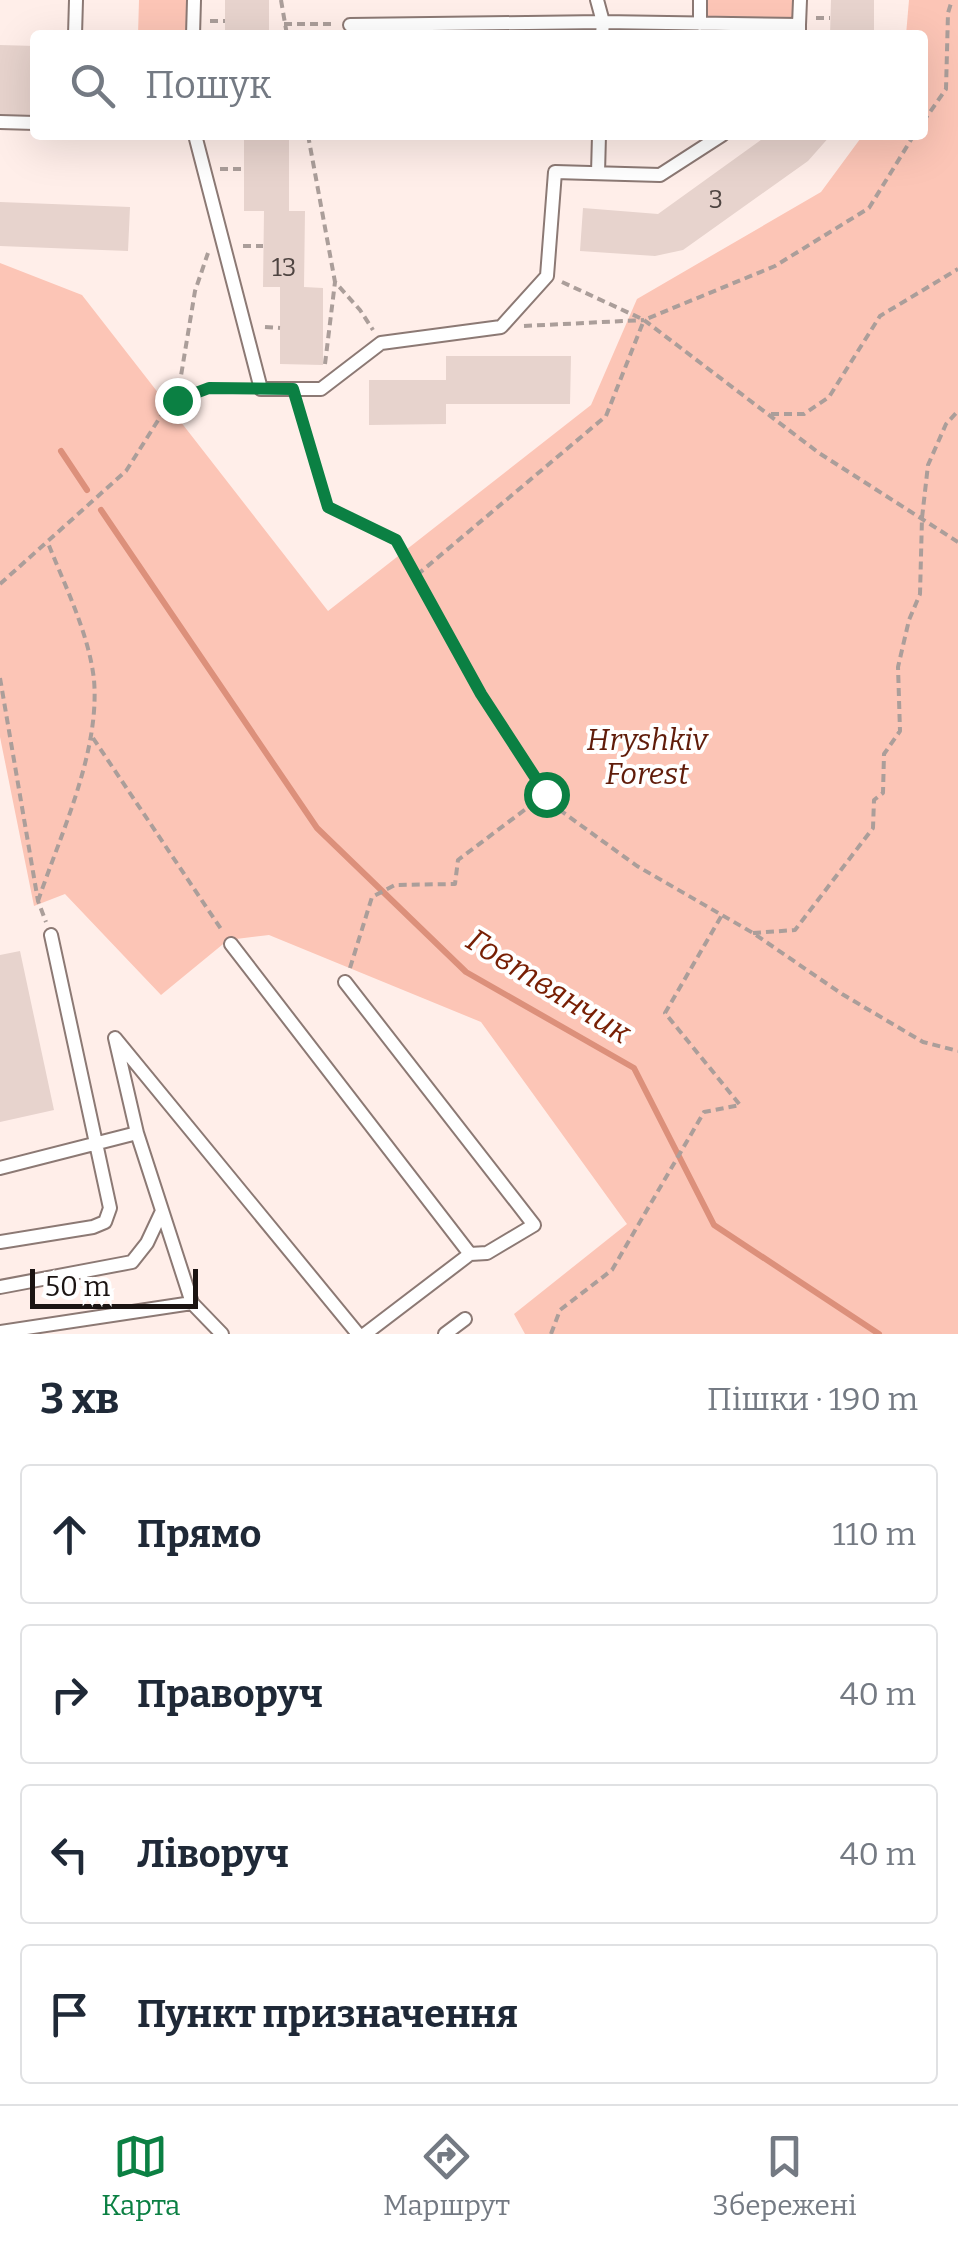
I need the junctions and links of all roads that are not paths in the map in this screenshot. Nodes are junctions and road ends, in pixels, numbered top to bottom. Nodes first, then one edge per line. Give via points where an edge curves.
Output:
1 (76, 0) edge
2 (194, 0) edge
3 (598, 0) edge
4 (700, 0) edge
5 (800, 0) edge
6 (350, 24) road end
7 (700, 24) junction
8 (603, 29) edge
9 (75, 30) edge
10 (193, 30) edge
11 (799, 30) edge
12 (0, 122) edge
13 (30, 122) edge
14 (196, 140) edge
15 (599, 140) edge
16 (714, 140) edge
17 (598, 173) junction
18 (51, 935) dead end
19 (232, 944) road end
20 (345, 982) road end
21 (137, 1134) junction
22 (96, 1144) junction
23 (0, 1168) edge
24 (162, 1211) junction
25 (0, 1242) edge
26 (470, 1254) junction
27 (0, 1287) edge
28 (192, 1303) junction
29 (466, 1318) dead end
30 (0, 1332) edge
31 (222, 1334) edge
32 (362, 1334) edge
33 (445, 1334) edge

1 - 9 lane
2 - 10 lane
3 - 8 lane
4 - 7 lane
5 - 11 lane
6 - 8 lane
7 - 8 lane
7 - 11 lane
12 - 13 lane
14 - 17 lane via 260,388 320,389 381,343 501,327 548,276 555,172
15 - 17 lane
16 - 17 lane via 660,175
18 - 22 lane
19 - 26 lane
20 - 26 lane via 534,1226 488,1253
21 - 22 lane
21 - 24 lane
21 - 32 lane via 115,1038
22 - 23 lane
22 - 25 lane via 110,1208 105,1222
24 - 27 lane via 132,1262
24 - 28 lane
26 - 32 lane
28 - 30 lane
28 - 31 lane
29 - 33 lane

